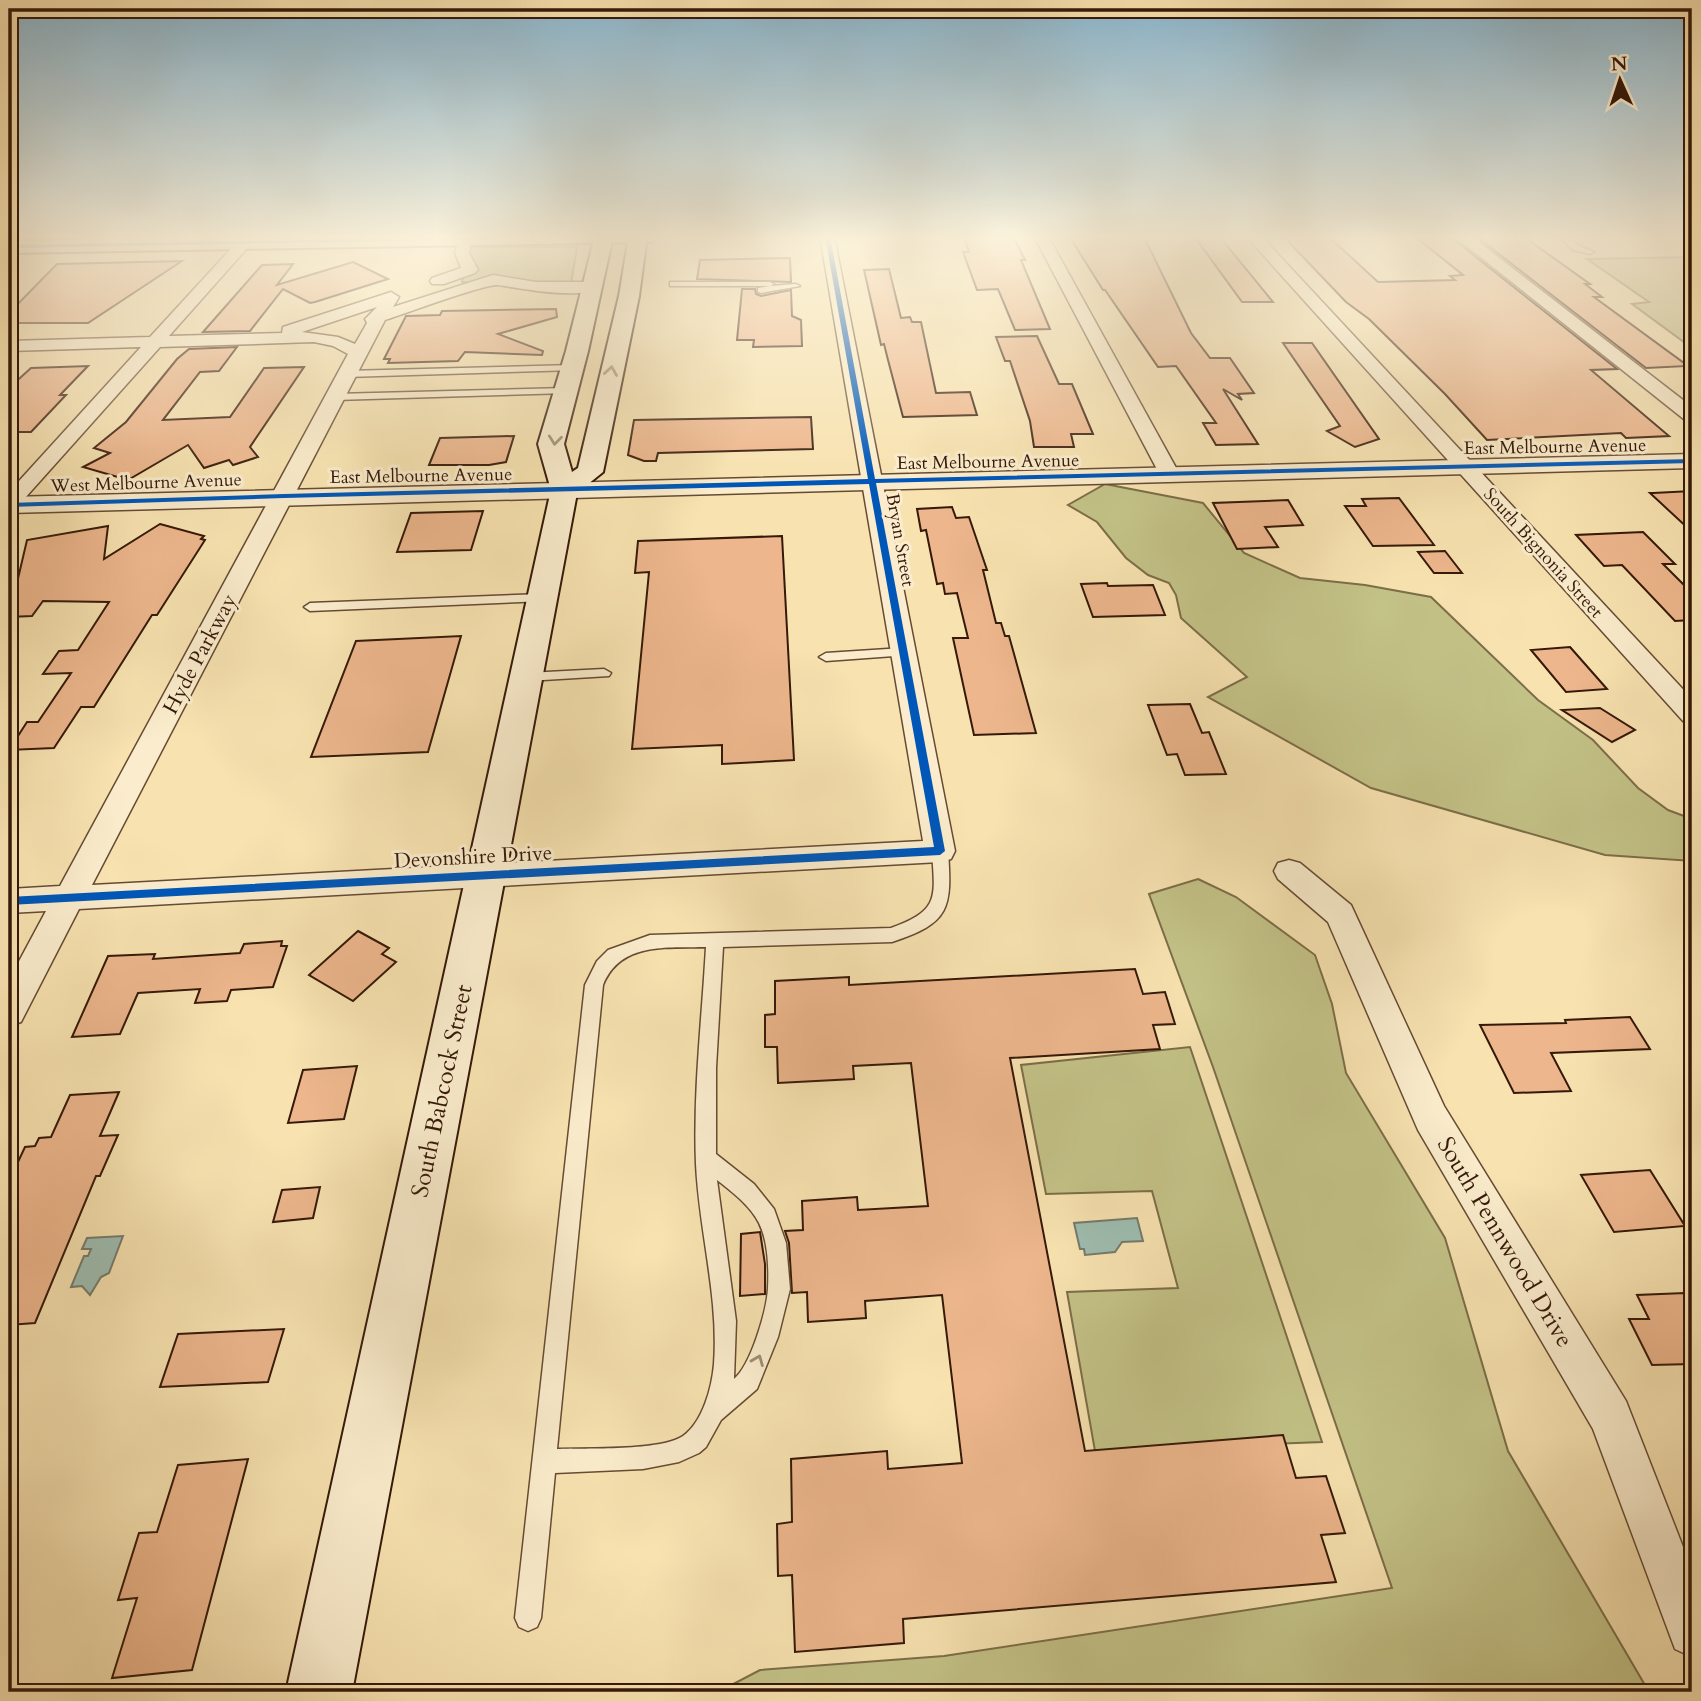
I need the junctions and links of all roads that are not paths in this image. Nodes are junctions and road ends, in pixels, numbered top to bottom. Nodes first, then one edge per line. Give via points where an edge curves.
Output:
1 (178, 315) edge
2 (336, 315) edge
3 (584, 315) edge
4 (624, 315) edge
5 (842, 315) edge
6 (1084, 315) edge
7 (1326, 315) edge
8 (1563, 315) edge
9 (380, 316) joint
10 (272, 337) junction
11 (314, 337) junction
12 (158, 341) junction
13 (9, 346) edge
14 (38, 346) junction
15 (358, 352) junction
16 (9, 353) edge
17 (536, 369) junction
18 (346, 374) junction
19 (569, 379) junction
20 (528, 392) junction
21 (335, 397) junction
22 (1692, 416) edge
23 (1692, 461) edge
24 (1465, 467) junction
25 (1170, 475) junction
26 (872, 482) junction
27 (564, 490) junction
28 (284, 496) junction
29 (9, 505) edge
30 (542, 598) junction
31 (310, 607) dead end
32 (903, 652) junction
33 (826, 657) dead end
34 (604, 673) dead end
35 (527, 677) junction
36 (1692, 715) edge
37 (940, 850) junction
38 (1289, 871) dead end
39 (486, 875) junction
40 (71, 898) junction
41 (9, 901) edge
42 (715, 940) junction
43 (9, 1012) edge
44 (706, 1159) junction
45 (715, 1410) junction
46 (545, 1461) junction
47 (528, 1618) dead end
48 (1692, 1632) edge
49 (319, 1692) edge

1 - 12 street
2 - 10 street
3 - 19 main road, South Babcock Street
27 -> 4 main road via 590,472
5 - 26 street, Bryan Street
6 - 25 street
7 - 24 street, South Bignonia Street
8 - 22 street
9 - 11 street
9 - 15 street, Hyde Parkway
10 - 11 street
10 - 12 street
11 - 15 street
12 - 14 street
12 - 29 street
13 - 14 street
14 - 16 street
15 - 18 street, Hyde Parkway
17 - 18 lane
17 - 19 lane
17 - 20 lane
18 - 21 street, Hyde Parkway
19 - 20 lane
19 -> 27 main road, South Babcock Street via 551,444
20 - 21 lane
21 - 28 street, Hyde Parkway
23 - 24 street, East Melbourne Avenue
24 - 25 street, East Melbourne Avenue
24 - 36 street, South Bignonia Street
25 - 26 street, East Melbourne Avenue
26 - 27 street, East Melbourne Avenue
26 - 32 street, Bryan Street
27 - 28 street, East Melbourne Avenue
27 - 30 main road, South Babcock Street
28 - 29 street, West Melbourne Avenue
28 - 40 street, Hyde Parkway
30 - 31 lane
30 - 35 main road, South Babcock Street
32 - 33 lane
32 - 37 street, Bryan Street
34 - 35 lane
35 - 39 main road, South Babcock Street
37 - 39 street, Devonshire Drive
37 - 42 lane via 943,896 937,913 916,927 892,935
38 - 48 street, South Pennwood Drive via 1340,914 1431,1118 1610,1417
39 - 40 street, Devonshire Drive
39 - 49 main road, South Babcock Street
40 - 41 street, Devonshire Drive
40 - 43 street, Hyde Parkway
42 - 44 lane
42 - 46 lane via 650,942 628,948 611,956 594,985
44 - 45 lane via 726,1365
45 -> 44 lane via 749,1381 779,1289 776,1243 767,1216 747,1191
45 - 46 lane via 692,1445 665,1454
46 - 47 lane

